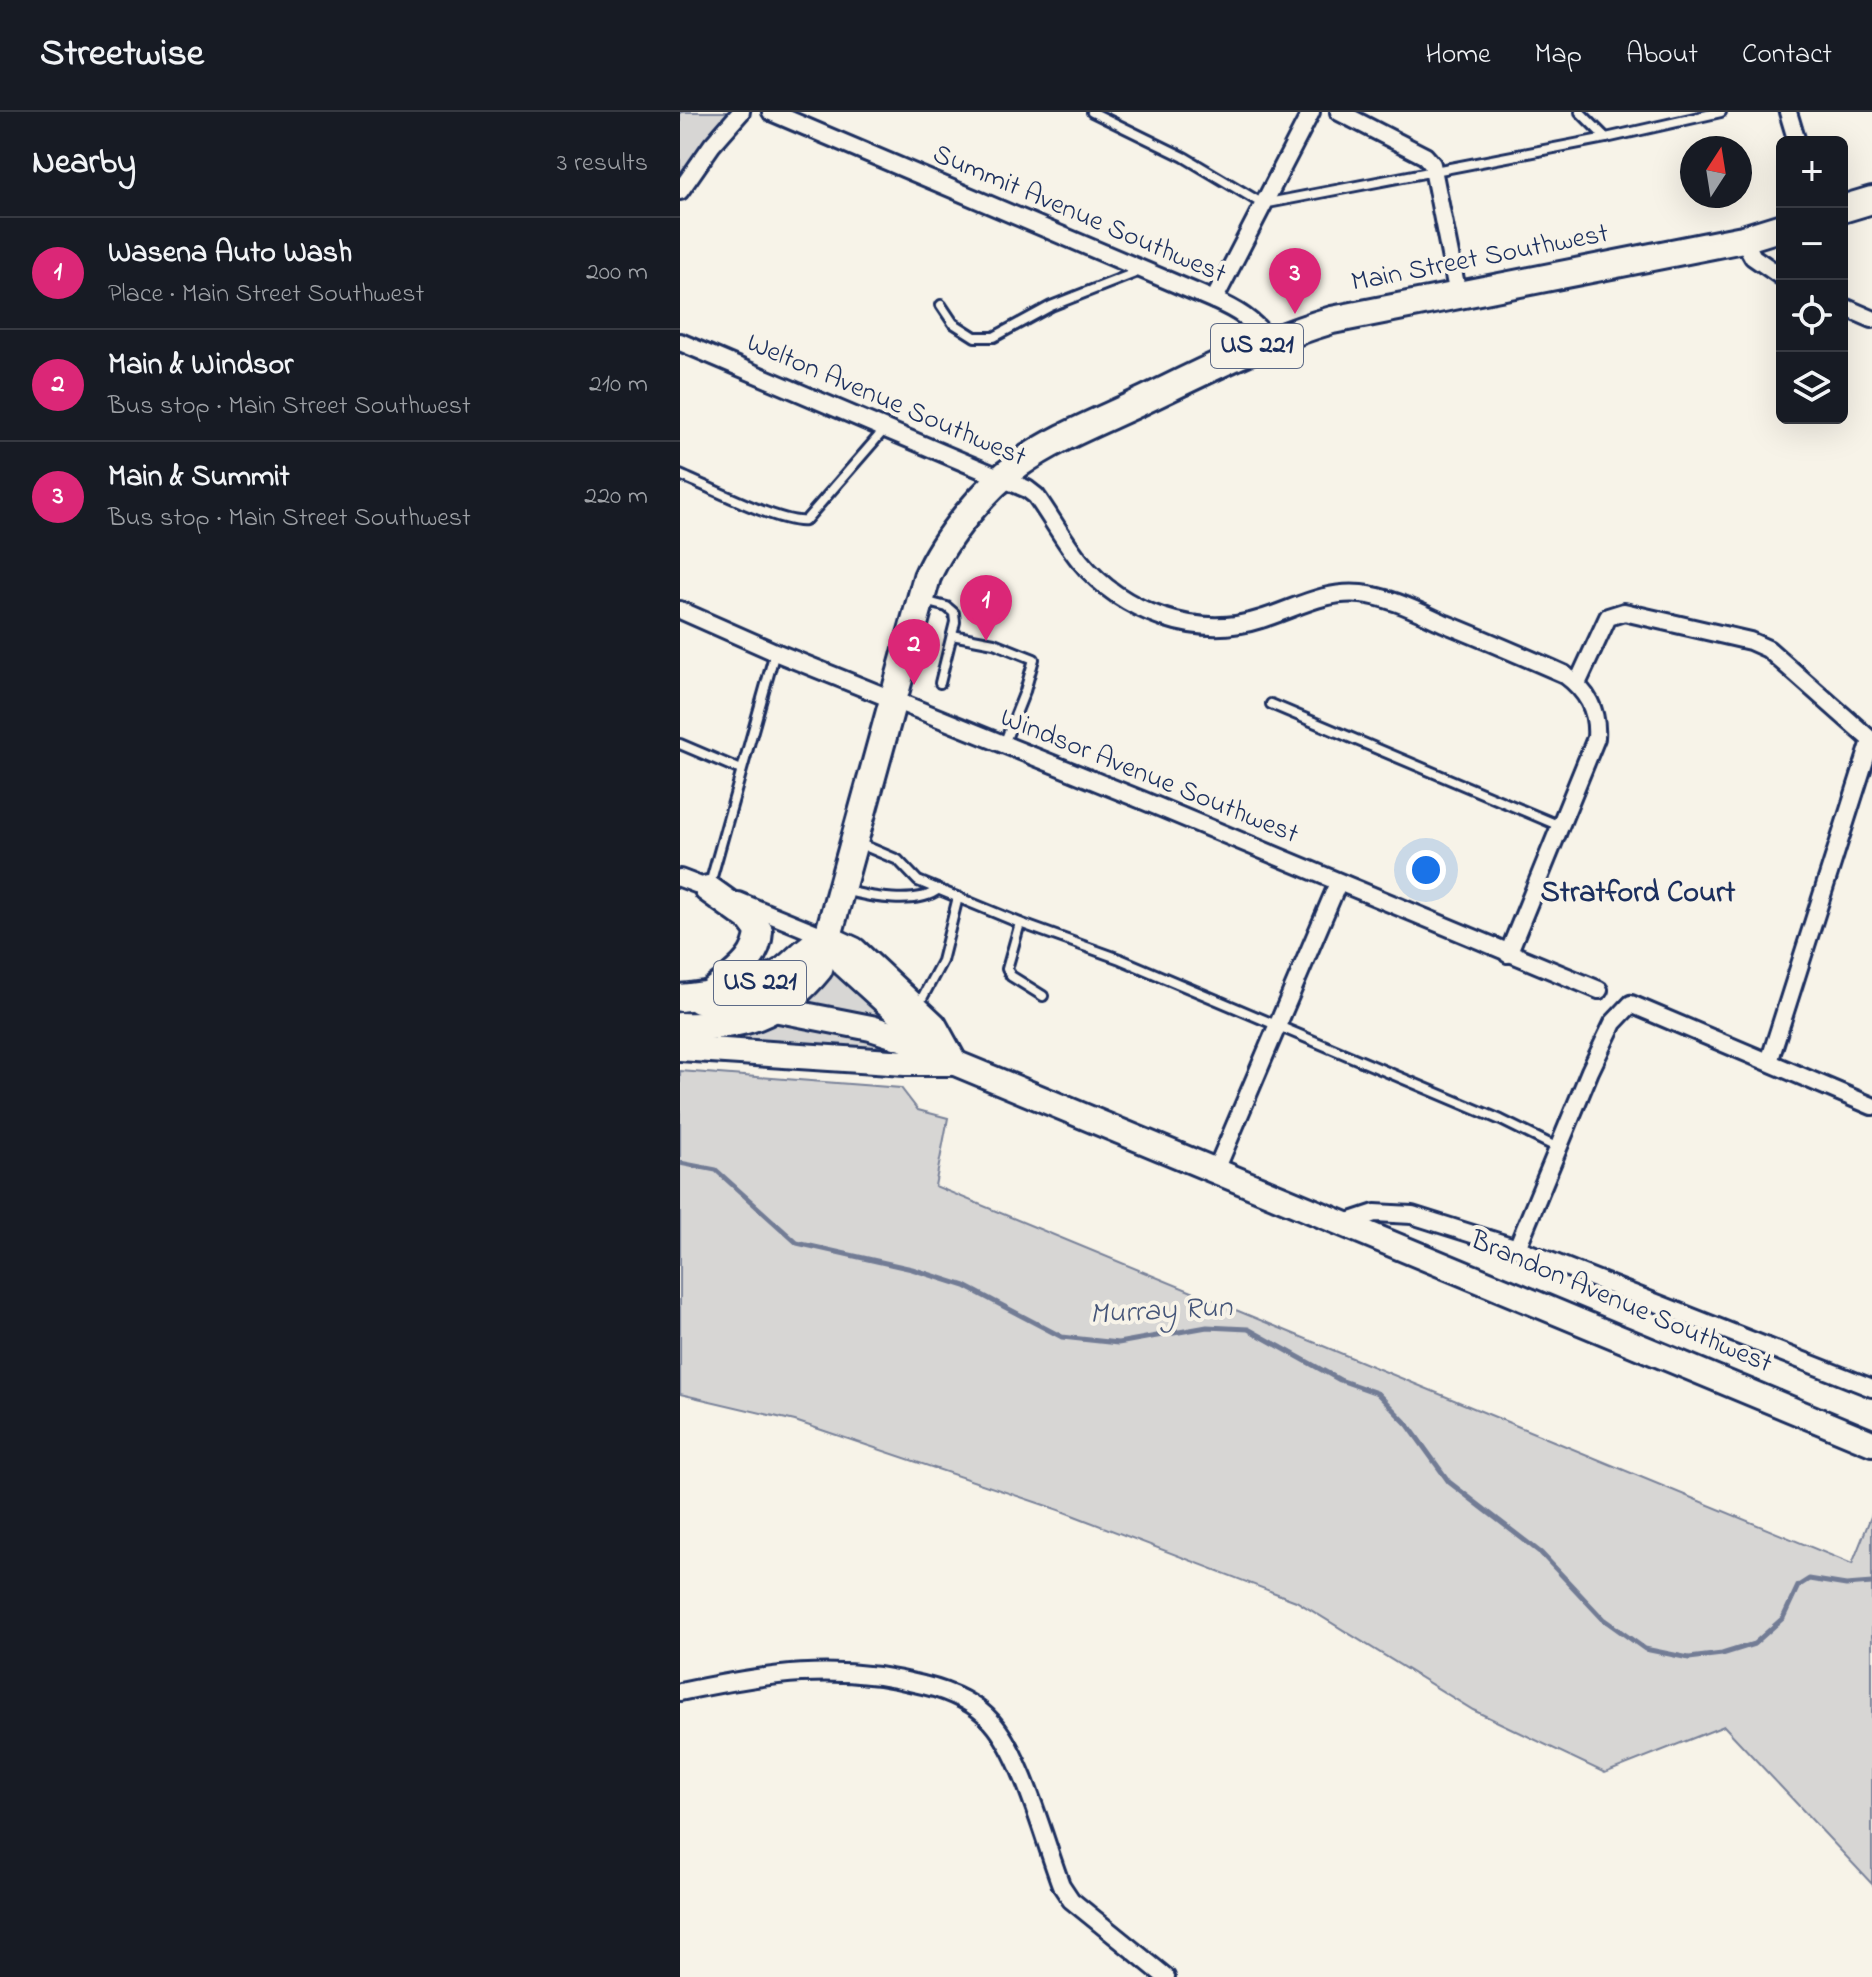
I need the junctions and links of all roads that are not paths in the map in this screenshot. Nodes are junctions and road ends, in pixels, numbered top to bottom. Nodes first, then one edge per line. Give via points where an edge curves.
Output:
1 (741, 112) edge
2 (771, 112) edge
3 (1092, 112) edge
4 (1311, 112) edge
5 (1339, 112) edge
6 (1580, 112) edge
7 (1721, 112) edge
8 (1788, 112) edge
9 (1795, 136) edge
10 (1606, 138) junction
11 (1433, 170) junction
12 (680, 191) edge
13 (1872, 200) edge
14 (1263, 204) junction
15 (1845, 208) edge
16 (1776, 229) edge
17 (1743, 239) junction
18 (1145, 269) junction
19 (1776, 273) edge
20 (1458, 295) junction
21 (1214, 300) junction
22 (941, 305) dead end
23 (1848, 309) edge
24 (1872, 319) edge
25 (1269, 340) junction
26 (680, 342) edge
27 (885, 429) junction
28 (680, 475) edge
29 (1002, 479) junction
30 (920, 600) junction
31 (680, 610) edge
32 (952, 635) junction
33 (775, 652) junction
34 (940, 683) dead end
35 (1577, 684) junction
36 (892, 699) junction
37 (1271, 704) dead end
38 (1872, 741) edge
39 (680, 744) edge
40 (1004, 745) junction
41 (741, 770) junction
42 (1560, 826) junction
43 (853, 841) junction
44 (680, 878) edge
45 (1338, 883) junction
46 (708, 889) junction
47 (839, 889) junction
48 (939, 889) junction
49 (958, 897) junction
50 (1020, 923) junction
51 (826, 937) junction
52 (1508, 954) junction
53 (1599, 990) dead end
54 (709, 995) junction
55 (1043, 996) dead end
56 (680, 998) edge
57 (915, 1007) junction
58 (774, 1009) junction
59 (1277, 1024) junction
60 (680, 1026) edge
61 (680, 1048) edge
62 (1769, 1062) junction
63 (955, 1063) junction
64 (1872, 1106) edge
65 (1559, 1148) junction
66 (1216, 1170) junction
67 (1345, 1223) junction
68 (1517, 1248) junction
69 (1872, 1388) edge
70 (1872, 1443) edge
71 (680, 1692) edge
72 (1166, 1977) edge

1 - 12 street
2 - 18 street, Summit Avenue Southwest
3 - 14 lane
4 - 14 street
5 - 11 street via 1425,156
6 - 10 lane
7 - 10 lane
8 - 9 street
10 - 11 lane
11 - 14 lane
11 - 20 street
13 - 15 main road
14 - 21 street
16 - 17 main road, Main Street Southwest / US 221
17 - 19 street via 1753,257
17 - 20 main road, Main Street Southwest / US 221
18 - 21 street, Summit Avenue Southwest
18 - 22 lane via 1051,306 994,337 975,337 953,323
20 - 25 main road, Main Street Southwest / US 221 via 1332,320
21 - 25 street, Summit Avenue Southwest via 1242,313
23 - 24 street
25 - 29 main road, Main Street Southwest / US 221 via 1038,452
26 - 27 street, Welton Avenue Southwest
27 - 28 lane via 805,521 768,512
27 - 29 street, Welton Avenue Southwest
29 - 30 main road, Main Street Southwest / US 221 via 934,560
29 - 35 street, Welton Avenue Southwest via 1036,496 1099,582 1160,616 1230,625 1261,620 1317,598 1359,593 1402,605
30 - 32 lane via 954,613
30 - 36 main road, Main Street Southwest / US 221
31 - 33 street, Windsor Avenue Southwest
32 - 34 lane
32 - 40 lane via 994,643 1034,659
33 - 36 street, Windsor Avenue Southwest
33 - 41 lane
35 - 38 street via 1608,617 1624,612 1768,649
35 - 42 street via 1593,707 1596,738
36 - 40 street, Windsor Avenue Southwest
36 - 43 main road, Main Street Southwest / US 221
37 - 42 lane
38 - 62 street
39 - 41 lane
40 - 45 street, Windsor Avenue Southwest
41 - 46 lane
42 - 52 street
43 - 47 main road, Main Street Southwest / US 221
43 - 48 lane via 898,860 918,881
44 - 46 street
45 - 52 street, Windsor Avenue Southwest
45 - 59 street
46 - 51 street
46 - 54 main road via 759,931 750,960
47 - 48 lane via 883,900 932,895
47 - 51 main road, Main Street Southwest / US 221
48 - 49 lane
49 - 50 lane
49 - 57 lane via 942,961
50 - 55 lane via 1007,969
50 - 59 lane
51 - 54 main road, US 221 via 766,981
51 - 57 main road via 854,950
51 - 58 main road, US 221 via 819,969
51 - 63 main road via 845,965
52 - 53 street, Windsor Avenue Southwest
54 - 56 main road, US 221
56 - 58 main road, Brandon Avenue Southwest
57 - 63 main road via 934,1025
58 - 60 main road, US 221 via 729,1025
58 - 63 main road, Brandon Avenue Southwest via 871,1028
59 - 65 lane
59 - 66 street
61 - 63 main road, Brandon Avenue Southwest
62 - 64 street
62 - 65 street via 1631,1004 1613,1023
63 - 66 main road, Brandon Avenue Southwest
65 - 68 street
66 - 67 main road, Brandon Avenue Southwest
67 - 68 street, Brandon Avenue Southwest via 1375,1213 1412,1215
67 - 70 main road, Brandon Avenue Southwest
68 - 69 street, Brandon Avenue Southwest
71 - 72 street via 754,1676 838,1671 902,1679 970,1704 993,1722 1017,1765 1071,1900

